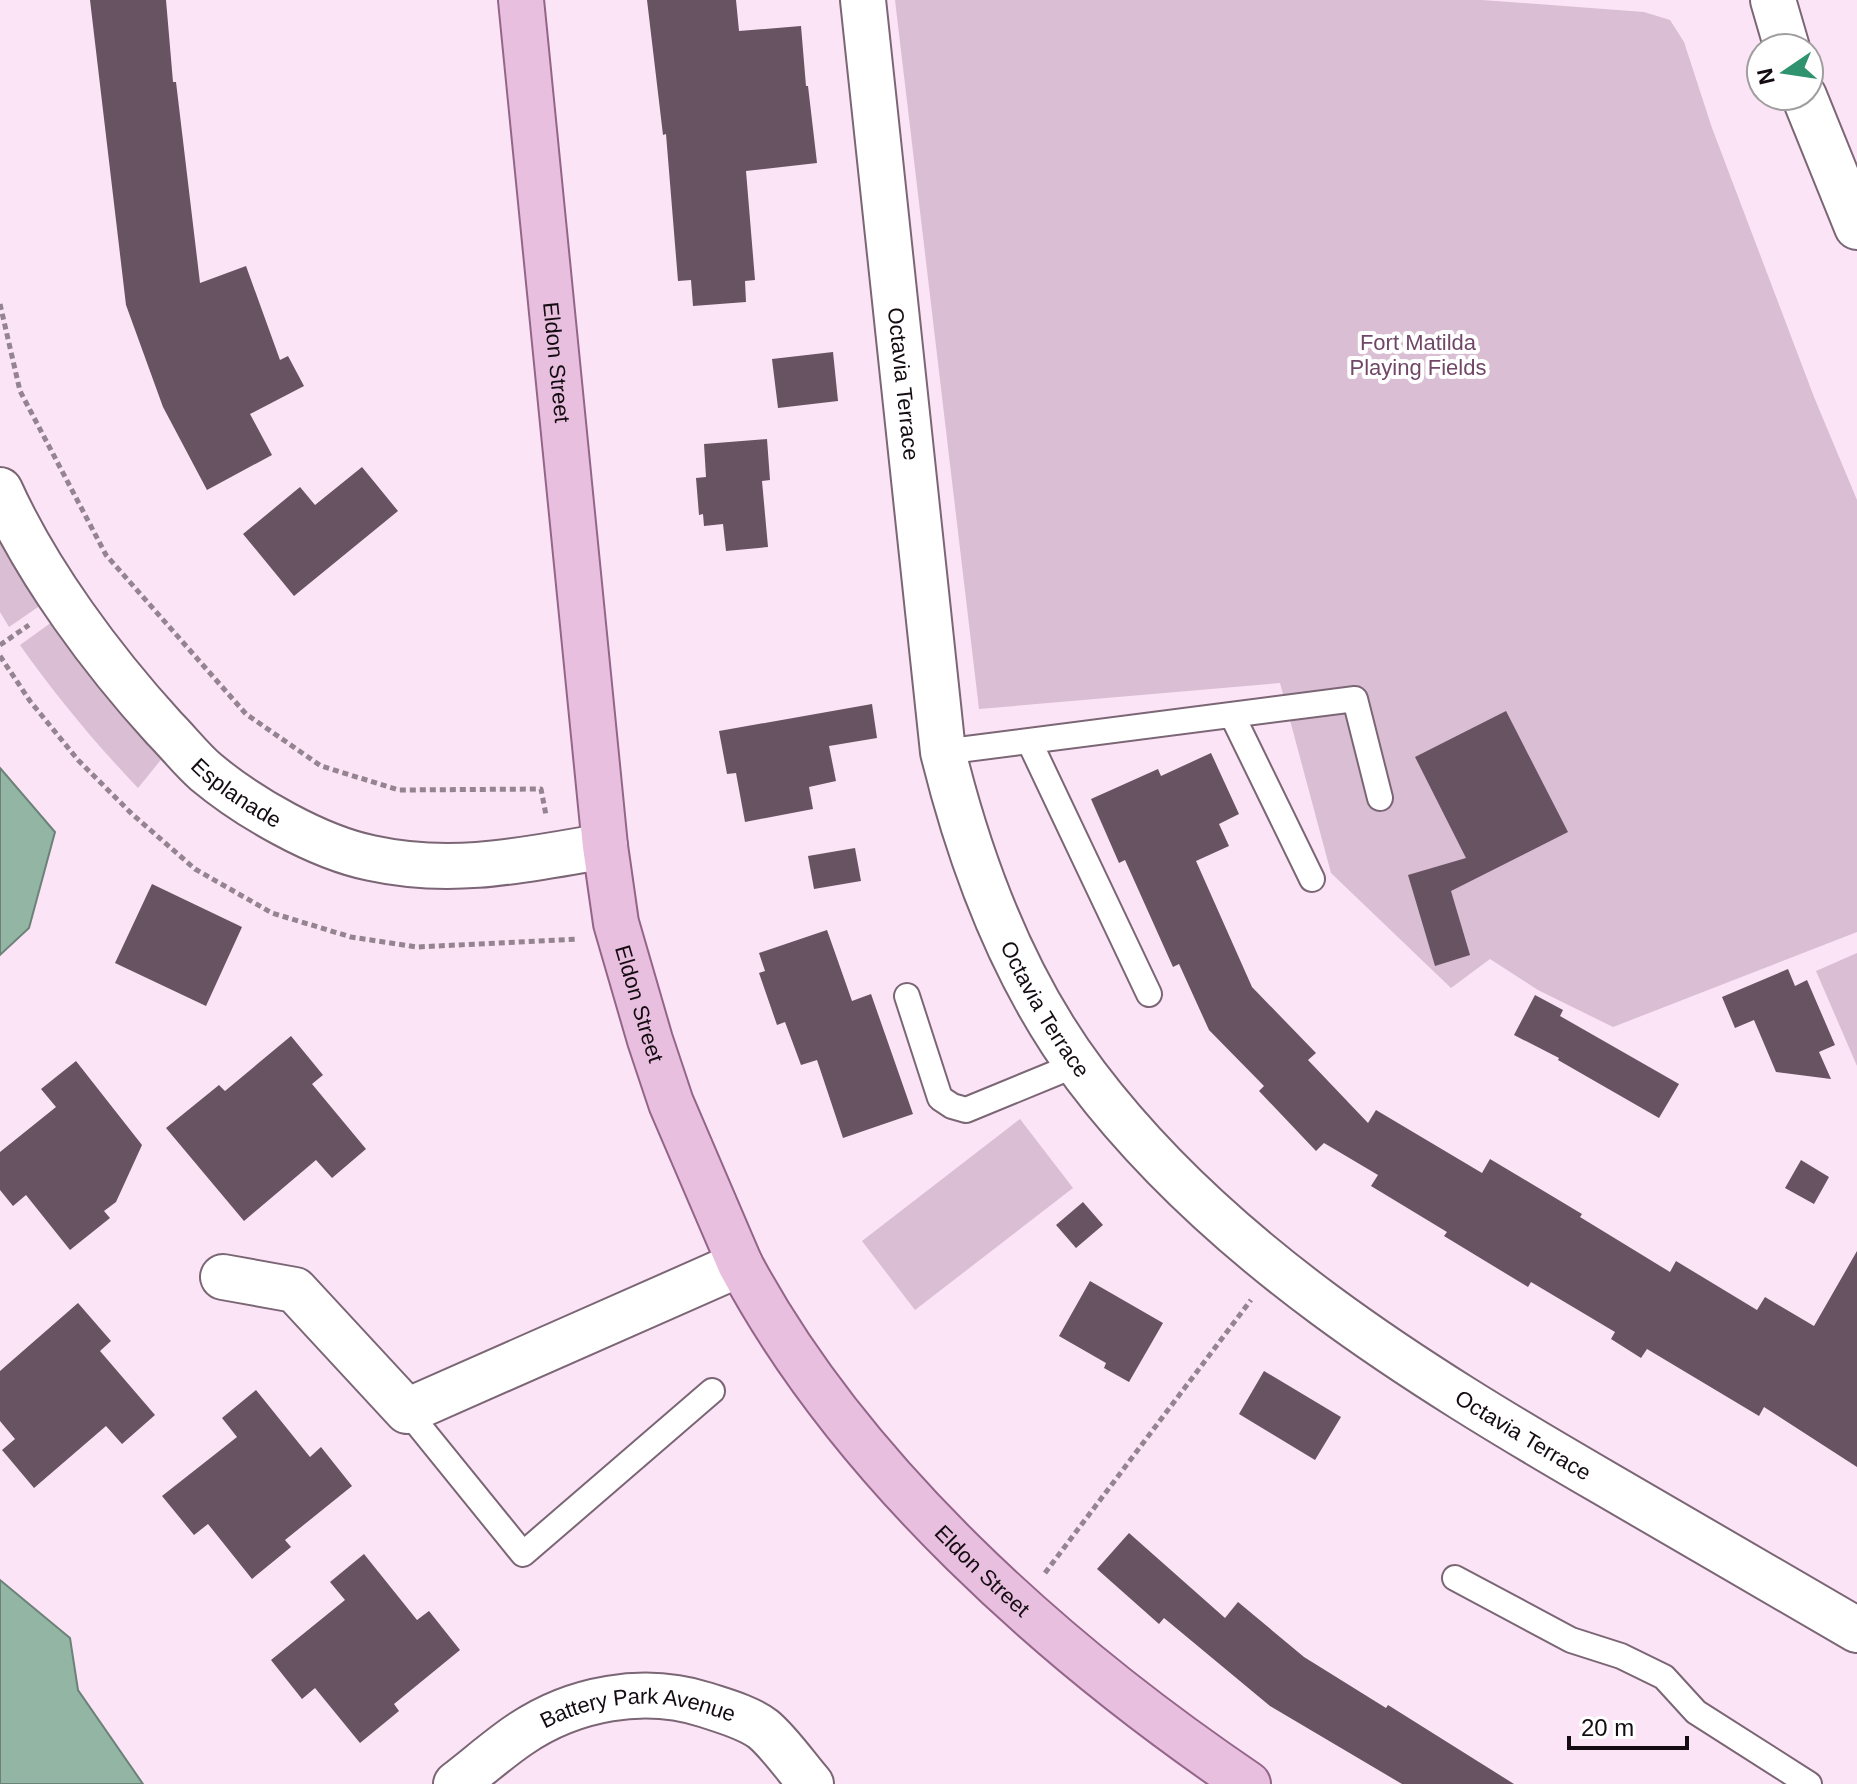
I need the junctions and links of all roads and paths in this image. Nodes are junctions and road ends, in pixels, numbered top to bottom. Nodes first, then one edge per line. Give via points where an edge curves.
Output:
1 (521, 0) edge
2 (863, 0) edge
3 (1773, 0) edge
4 (1782, 32) edge
5 (1810, 112) edge
6 (1857, 227) edge
7 (0, 304) edge
8 (0, 490) edge
9 (1232, 715) junction
10 (1029, 741) junction
11 (943, 752) junction
12 (1380, 798) dead end
13 (605, 846) junction
14 (554, 855) junction
15 (1312, 879) dead end
16 (575, 925) dead end
17 (579, 939) dead end
18 (1149, 994) dead end
19 (907, 996) dead end
20 (1078, 1064) junction
21 (740, 1264) junction
22 (1275, 1267) junction
23 (223, 1277) dead end
24 (712, 1391) dead end
25 (407, 1411) junction
26 (1057, 1558) dead end
27 (1455, 1578) dead end
28 (1857, 1630) edge
29 (456, 1784) edge
30 (811, 1784) edge
31 (1248, 1784) edge
32 (1809, 1784) edge

1 - 13 main road, Eldon Street
2 - 11 street, Octavia Terrace
3 - 4 street
5 - 6 street
7 - 14 path via 20,391 106,555 246,714 321,766 399,790 541,789
8 - 14 street, Esplanade via 33,552 149,712 204,771 257,809 369,858 444,866 496,865
9 - 10 lane
9 - 12 lane via 1355,699
9 - 15 lane
10 - 11 lane
10 - 18 lane
11 - 20 street, Octavia Terrace via 960,821 992,904 1031,989
13 - 14 street, Esplanade
13 - 21 main road, Eldon Street via 616,923 650,1040 671,1103
16 - 17 path
19 - 20 lane via 940,1098 952,1106 966,1110
20 - 22 street, Octavia Terrace via 1132,1133 1187,1190
21 - 25 street
21 - 31 main road, Eldon Street via 799,1360 853,1432 972,1560 1088,1664
22 - 26 path
22 - 28 street, Octavia Terrace via 1459,1397
23 - 25 street via 295,1290
24 - 25 lane via 523,1554
27 - 32 lane via 1571,1640 1664,1677 1696,1712
29 - 30 street, Battery Park Avenue via 521,1734 563,1713 607,1698 649,1694 682,1697 762,1729

